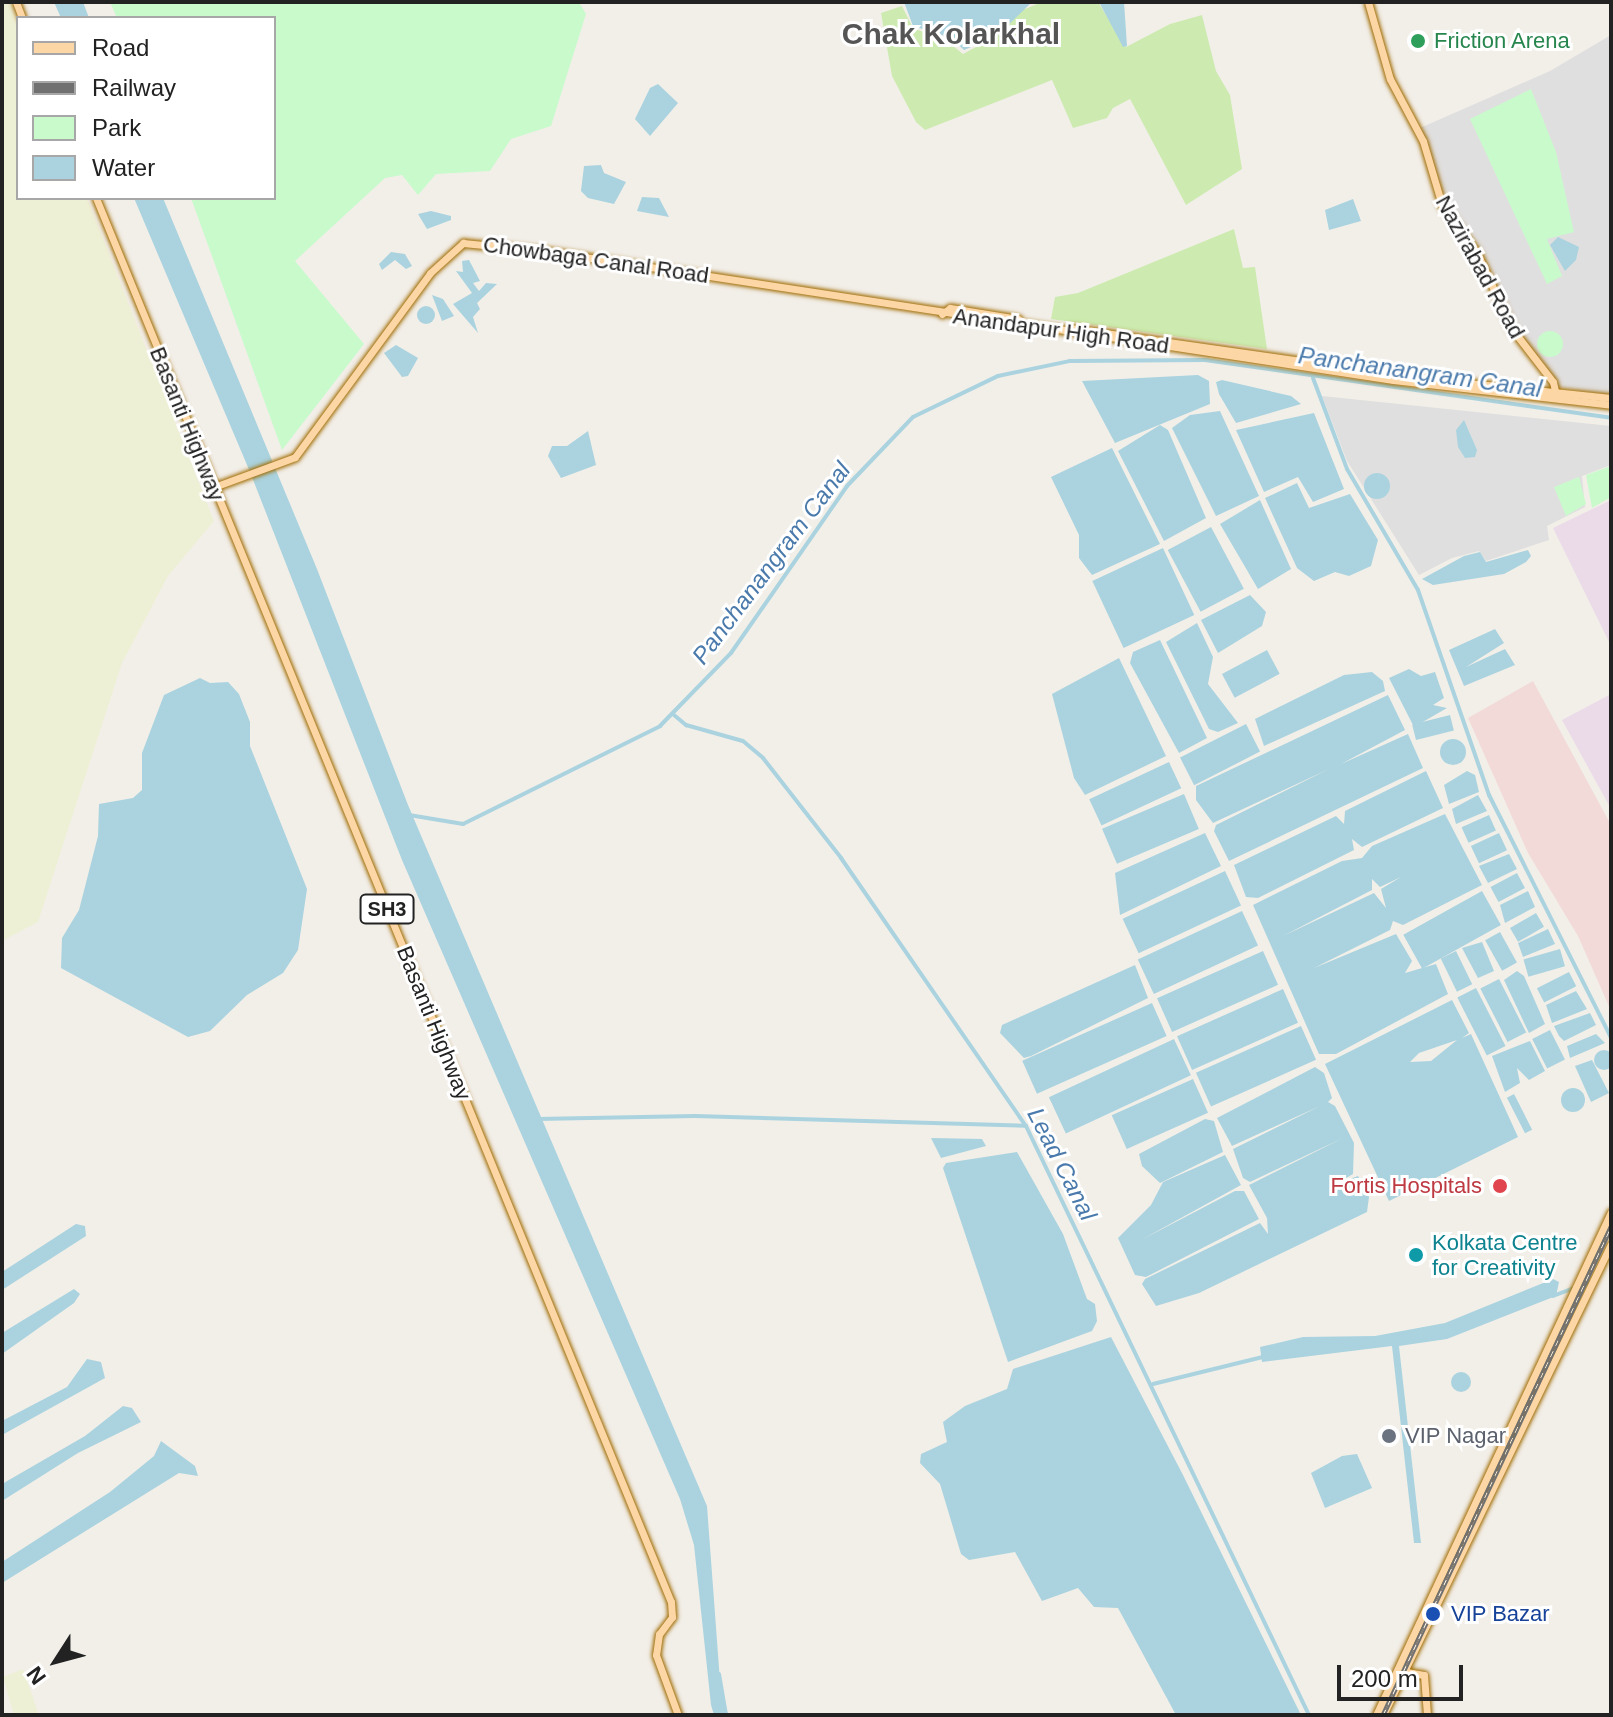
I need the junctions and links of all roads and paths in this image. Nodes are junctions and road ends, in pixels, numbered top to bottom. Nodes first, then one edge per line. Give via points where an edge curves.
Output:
1 (1368, 2) edge
2 (97, 200) edge
3 (942, 314) joint
4 (1556, 395) junction
5 (1611, 398) edge
6 (1611, 405) edge
7 (214, 487) junction
8 (1611, 1212) edge
9 (1611, 1244) edge
10 (1402, 1671) junction
11 (678, 1715) edge
12 (1376, 1715) edge
13 (1383, 1715) edge
14 (1427, 1715) edge

1 - 4 main road, Nazirabad Road via 1390,79 1423,141 1442,205 1482,263 1512,329
2 - 7 main road, Basanti Highway / SH3
3 - 4 main road, Anandapur High Road via 948,308 965,309
3 - 7 main road, Chowbaga Canal Road via 545,251 463,243 430,273 295,457
4 - 5 main road, Anandapur High Road
4 - 6 main road, Anandapur High Road
7 - 11 main road, Basanti Highway / SH3 via 671,1602 656,1655
8 - 10 main road via 1566,1301
9 - 10 main road
10 - 12 main road
10 - 13 main road
10 - 14 main road via 1426,1677

